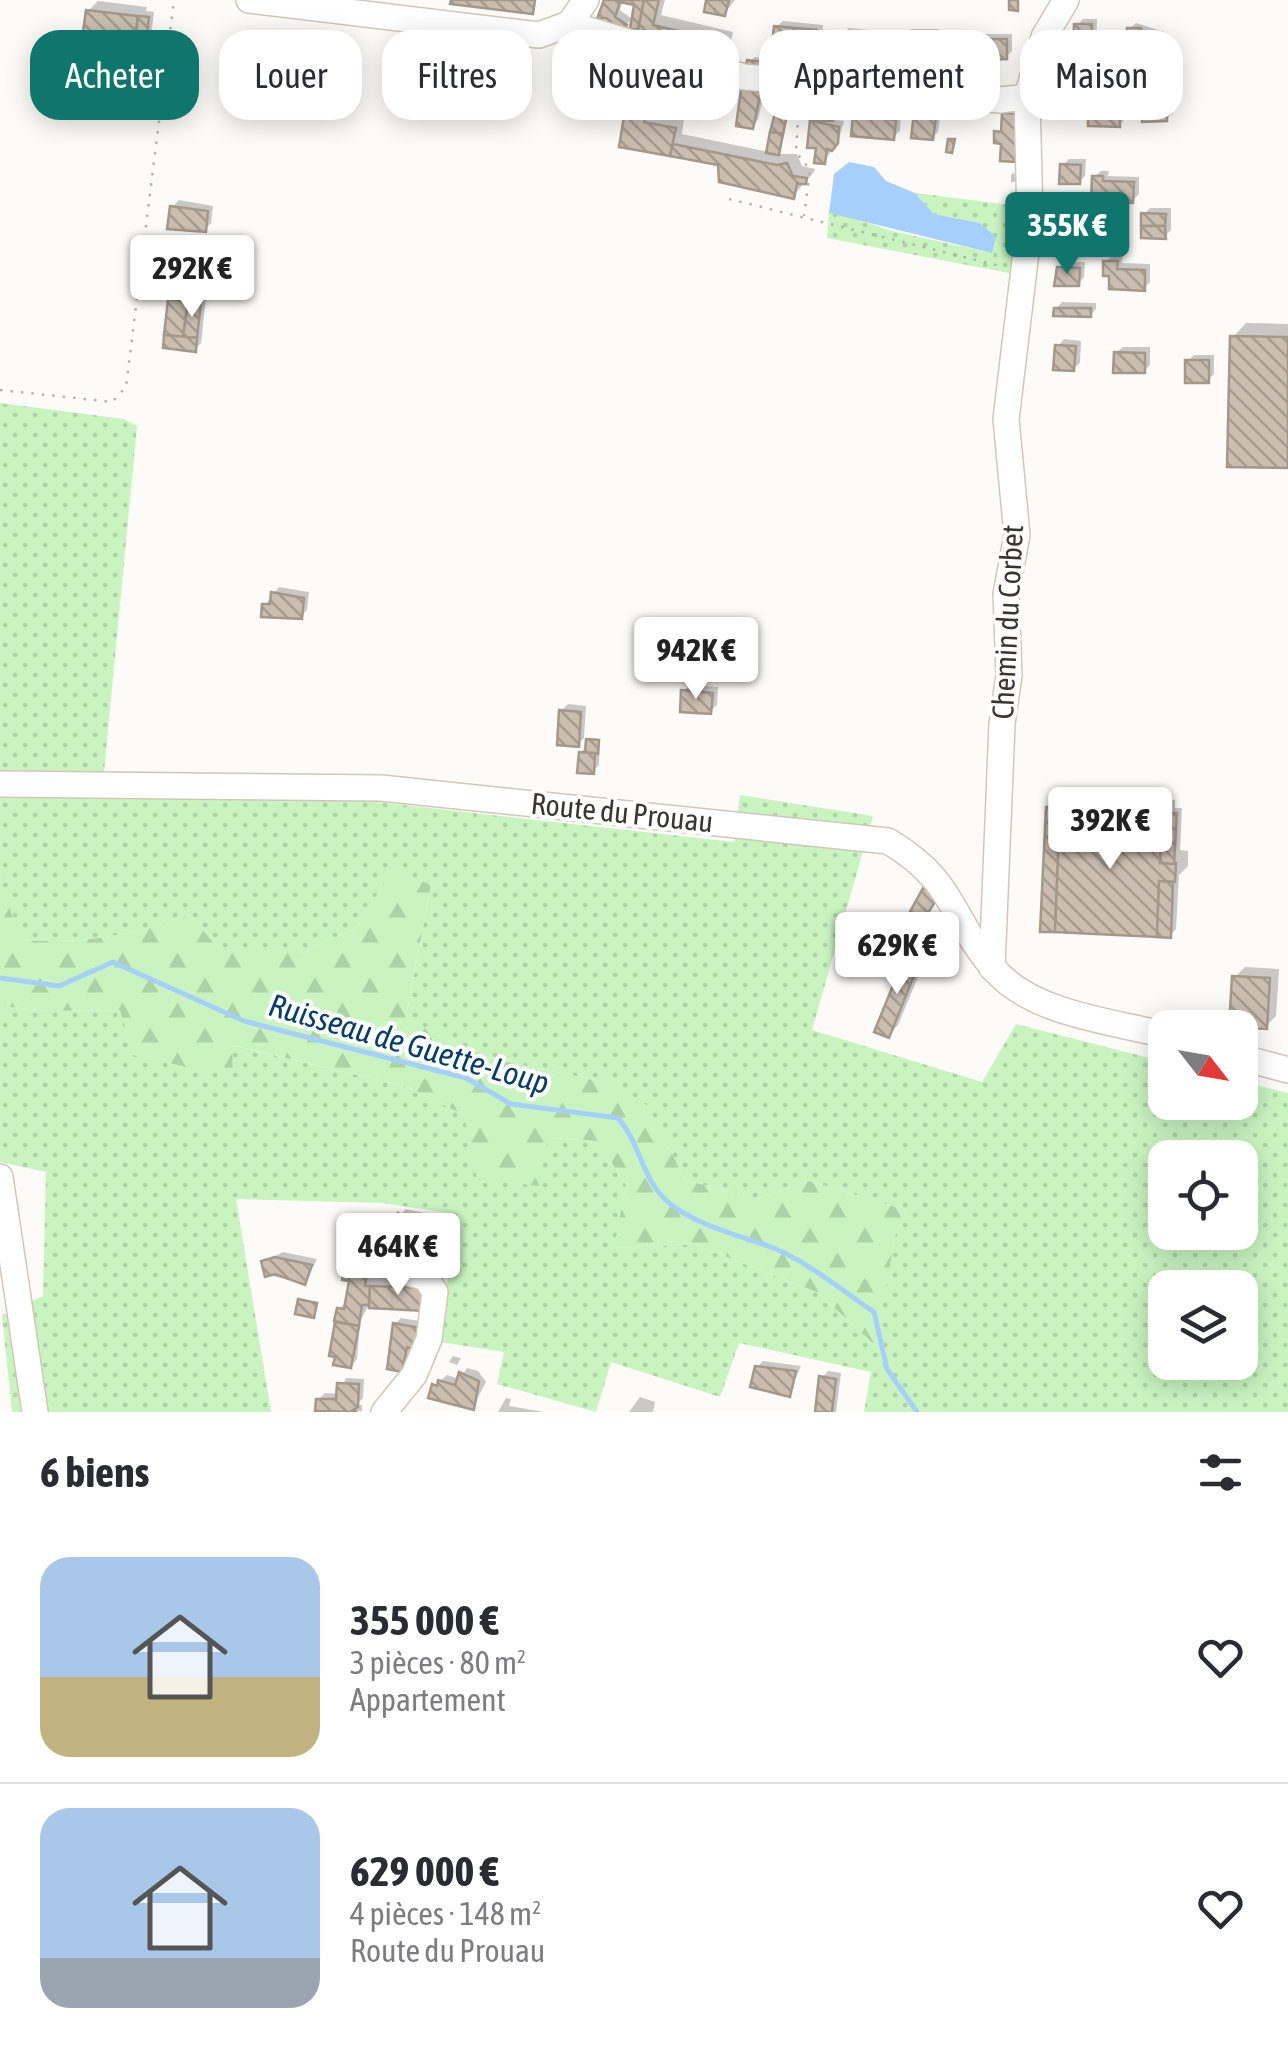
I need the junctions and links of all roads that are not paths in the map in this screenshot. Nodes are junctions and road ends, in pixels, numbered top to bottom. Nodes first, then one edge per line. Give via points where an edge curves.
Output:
1 (249, 0) edge
2 (586, 0) edge
3 (1066, 0) edge
4 (568, 24) junction
5 (1048, 30) edge
6 (1020, 98) edge
7 (1028, 120) edge
8 (0, 784) edge
9 (992, 968) junction
10 (1148, 1029) edge
11 (1258, 1062) edge
12 (1288, 1070) edge
13 (0, 1177) edge
14 (3, 1215) edge
15 (396, 1268) dead end
16 (35, 1412) edge
17 (384, 1412) edge

1 - 4 street via 539,36
2 - 4 street
3 - 5 street, Chemin du Corbet
4 - 6 street via 744,77
7 - 9 street, Chemin du Corbet via 1030,219 1006,419 1017,535 1006,594 1010,675
8 - 9 street, Route du Prouau via 382,788 888,841 942,884
9 - 10 street, Route du Prouau via 1043,1001
11 - 12 street
13 - 14 street
14 - 16 street
15 - 17 street via 426,1278 435,1292 429,1339 414,1375

